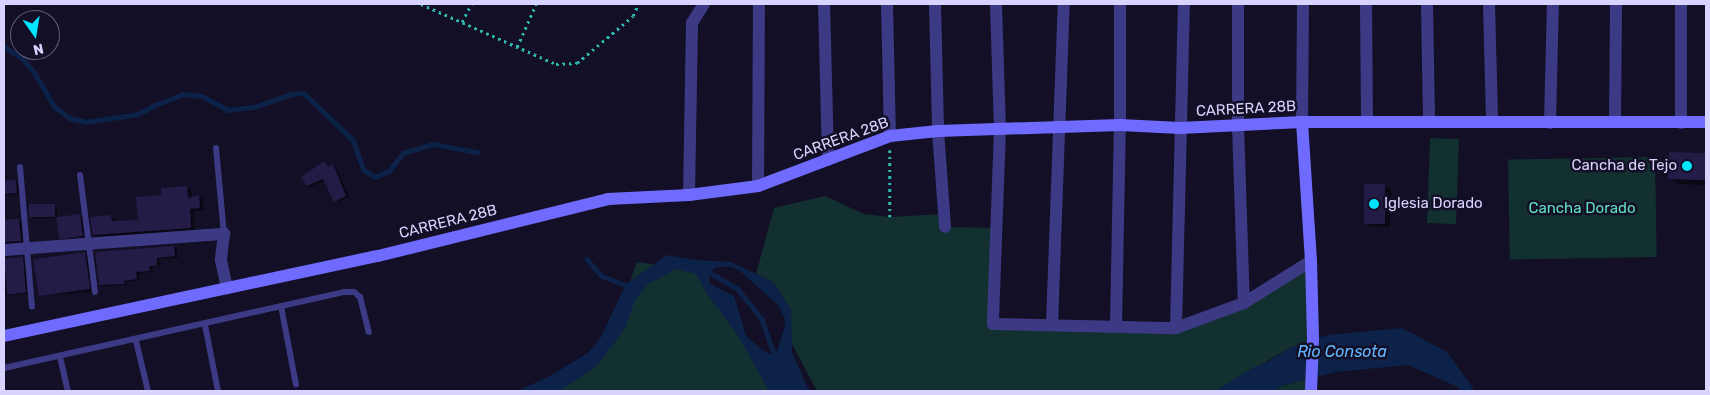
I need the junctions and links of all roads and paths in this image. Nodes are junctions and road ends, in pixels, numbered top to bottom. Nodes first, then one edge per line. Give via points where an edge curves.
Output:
1 (421, 4) edge
2 (471, 4) edge
3 (536, 4) edge
4 (638, 4) edge
5 (704, 4) edge
6 (759, 4) edge
7 (824, 4) edge
8 (887, 4) edge
9 (935, 4) edge
10 (996, 4) edge
11 (1064, 4) edge
12 (1120, 4) edge
13 (1184, 4) edge
14 (1238, 4) edge
15 (1303, 4) edge
16 (1366, 4) edge
17 (1427, 4) edge
18 (1489, 4) edge
19 (1553, 4) edge
20 (1616, 4) edge
21 (1681, 4) edge
22 (462, 22) junction
23 (517, 46) junction
24 (1429, 121) junction
25 (1302, 122) junction
26 (1368, 122) junction
27 (1492, 122) junction
28 (1615, 122) junction
29 (1706, 122) edge
30 (1550, 123) junction
31 (1681, 123) junction
32 (1120, 126) junction
33 (1238, 126) junction
34 (1058, 128) junction
35 (1180, 128) junction
36 (1000, 129) junction
37 (938, 131) junction
38 (890, 136) junction
39 (216, 148) dead end
40 (828, 160) junction
41 (20, 167) dead end
42 (80, 175) dead end
43 (758, 186) junction
44 (689, 195) junction
45 (890, 217) dead end
46 (945, 227) dead end
47 (224, 234) junction
48 (90, 245) junction
49 (29, 249) junction
50 (4, 250) edge
51 (1310, 261) junction
52 (227, 288) junction
53 (95, 292) dead end
54 (1244, 303) junction
55 (32, 306) dead end
56 (281, 306) junction
57 (1052, 324) junction
58 (205, 325) junction
59 (1116, 326) junction
60 (1176, 328) junction
61 (369, 332) dead end
62 (4, 336) edge
63 (136, 341) junction
64 (60, 357) junction
65 (4, 368) edge
66 (296, 385) dead end
67 (68, 391) edge
68 (148, 391) edge
69 (218, 391) edge
70 (1311, 391) edge

1 - 22 path
2 - 22 path
3 - 23 path
4 - 23 path via 633,16 577,63 556,64
5 - 44 street via 692,23
6 - 43 street
7 - 40 street
8 - 38 street
9 - 37 street
10 - 36 street
11 - 34 street
12 - 32 street
13 - 35 street
14 - 33 street
15 - 25 street
16 - 26 street
17 - 24 street
18 - 27 street
19 - 30 street
20 - 28 street
21 - 31 street
22 - 23 path
24 - 26 street, CARRERA 28B
24 - 27 street, CARRERA 28B
25 - 26 street, CARRERA 28B
25 - 33 street, CARRERA 28B
25 - 51 street
27 - 30 street, CARRERA 28B
28 - 30 street, CARRERA 28B
28 - 31 street, CARRERA 28B
29 - 31 street, CARRERA 28B
32 - 34 street, CARRERA 28B
32 - 35 street, CARRERA 28B
32 - 59 street
33 - 35 street, CARRERA 28B
33 - 54 street
34 - 36 street, CARRERA 28B
34 - 57 street
35 - 60 street
36 - 37 street, CARRERA 28B
36 - 57 street via 993,324
37 - 38 street, CARRERA 28B
37 - 46 street
38 - 40 street, CARRERA 28B
38 - 45 path
39 - 47 lane
40 - 43 street, CARRERA 28B
41 - 49 lane
42 - 48 lane
43 - 44 street, CARRERA 28B
44 - 52 street, CARRERA 28B via 608,199 378,256
47 - 48 street
47 - 52 street via 221,260
48 - 49 street
48 - 53 lane
49 - 50 street
49 - 55 lane
51 - 54 street
51 - 70 street
52 - 62 street, CARRERA 28B
54 - 60 street
56 - 58 lane
56 - 61 lane via 354,292 360,297
56 - 66 lane
57 - 59 street
58 - 63 lane
58 - 69 lane
59 - 60 street
63 - 64 lane
63 - 68 lane
64 - 65 lane
64 - 67 lane

